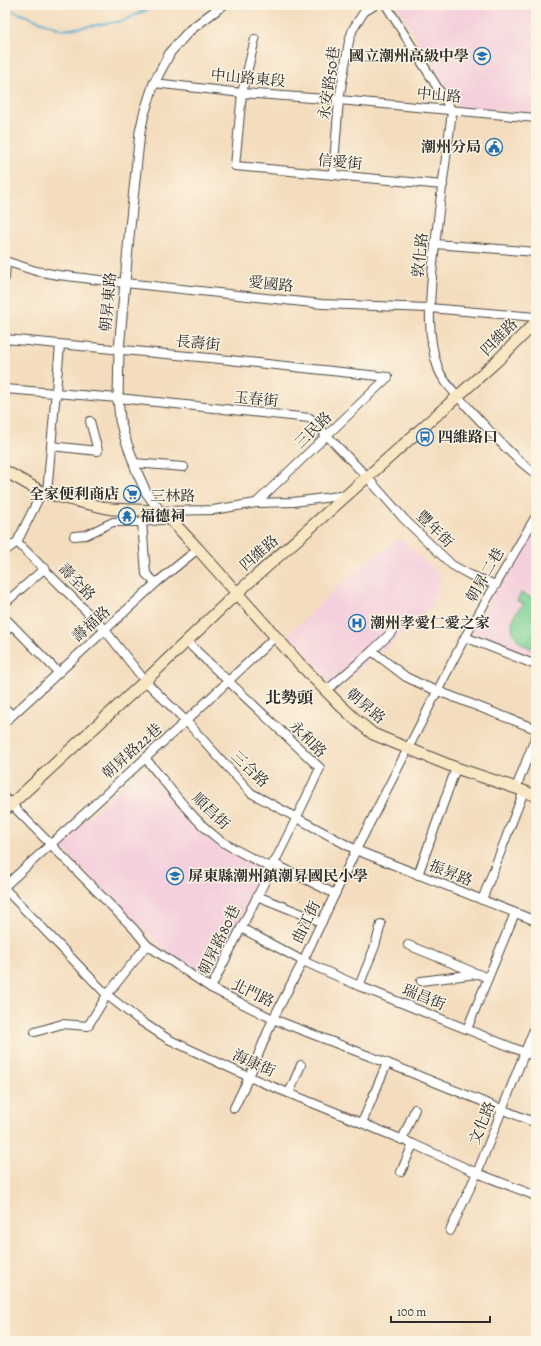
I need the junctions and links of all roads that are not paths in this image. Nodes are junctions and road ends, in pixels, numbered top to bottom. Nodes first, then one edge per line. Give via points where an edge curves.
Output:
1 (223, 5) edge
2 (375, 5) edge
3 (386, 5) edge
4 (255, 39) dead end
5 (154, 83) junction
6 (242, 93) junction
7 (339, 100) junction
8 (452, 110) junction
9 (536, 118) edge
10 (333, 175) junction
11 (442, 185) junction
12 (435, 244) junction
13 (536, 252) edge
14 (6, 261) edge
15 (5, 278) edge
16 (125, 283) junction
17 (429, 308) junction
18 (536, 317) edge
19 (536, 322) edge
20 (5, 339) edge
21 (60, 345) junction
22 (119, 350) junction
23 (388, 377) joint
24 (5, 389) edge
25 (56, 394) junction
26 (458, 396) junction
27 (118, 398) junction
28 (90, 421) dead end
29 (326, 436) junction
30 (51, 446) junction
31 (134, 463) junction
32 (184, 467) dead end
33 (5, 471) edge
34 (536, 474) edge
35 (367, 477) junction
36 (45, 492) junction
37 (347, 495) junction
38 (256, 503) junction
39 (111, 509) junction
40 (160, 511) junction
41 (536, 516) edge
42 (170, 519) junction
43 (113, 522) junction
44 (142, 522) junction
45 (74, 536) dead end
46 (16, 542) junction
47 (198, 549) junction
48 (5, 551) edge
49 (44, 568) junction
50 (156, 583) junction
51 (496, 584) junction
52 (237, 593) junction
53 (5, 603) edge
54 (5, 618) edge
55 (12, 625) junction
56 (105, 630) junction
57 (393, 631) dead end
58 (5, 632) edge
59 (276, 636) junction
60 (466, 637) junction
61 (186, 641) junction
62 (372, 651) junction
63 (536, 665) edge
64 (58, 672) junction
65 (145, 681) junction
66 (228, 681) junction
67 (437, 690) junction
68 (326, 691) junction
69 (5, 708) edge
70 (12, 715) junction
71 (186, 721) junction
72 (5, 722) edge
73 (536, 729) edge
74 (536, 736) edge
75 (409, 750) junction
76 (145, 758) junction
77 (456, 768) junction
78 (520, 789) junction
79 (536, 796) edge
80 (7, 804) edge
81 (297, 819) junction
82 (49, 845) junction
83 (356, 850) junction
84 (272, 866) junction
85 (418, 875) junction
86 (5, 887) edge
87 (335, 894) junction
88 (256, 896) junction
89 (482, 900) junction
90 (515, 913) junction
91 (536, 921) edge
92 (322, 922) junction
93 (382, 924) dead end
94 (241, 928) junction
95 (147, 945) junction
96 (408, 945) dead end
97 (303, 961) junction
98 (480, 974) junction
99 (488, 978) junction
100 (421, 981) dead end
101 (359, 986) junction
102 (211, 988) junction
103 (107, 995) junction
104 (273, 1019) junction
105 (536, 1024) edge
106 (467, 1029) junction
107 (35, 1032) dead end
108 (525, 1052) junction
109 (536, 1057) edge
110 (387, 1062) junction
111 (301, 1065) dead end
112 (249, 1077) junction
113 (289, 1094) junction
114 (234, 1108) dead end
115 (415, 1109) dead end
116 (502, 1110) junction
117 (362, 1123) junction
118 (536, 1123) edge
119 (402, 1140) junction
120 (413, 1144) junction
121 (401, 1172) dead end
122 (476, 1173) junction
123 (536, 1196) edge
124 (450, 1231) dead end

1 - 5 street, 朝昇東路 via 190,30 171,51
2 - 7 street, 永安路50巷 via 364,12 353,28
3 - 8 street
4 - 6 street
5 - 6 street, 中山路東段
5 - 16 street, 朝昇東路 via 140,132
6 - 7 street, 中山路東段
6 - 10 street, 信愛街 via 235,166
7 - 8 street, 中山路
7 - 10 street, 永安路50巷
8 - 9 street, 中山路
8 - 11 street, 敦化路
10 - 11 street, 信愛街
11 - 12 street, 敦化路
12 - 13 street
12 - 17 street, 敦化路
14 - 15 street
14 - 16 street, 愛國路 via 58,275
16 - 17 street, 愛國路 via 322,304
16 - 22 street, 朝昇東路
17 - 18 street, 愛國路
17 - 26 street, 敦化路 via 433,352 439,370
19 - 26 main road, 四維路
20 - 21 street, 長壽街
21 - 22 street, 長壽街
21 - 25 street
22 - 23 street, 長壽街
22 - 27 street, 朝昇東路
23 - 29 street, 三民路
24 - 25 street, 玉春街
25 - 27 street, 玉春街
25 - 30 street
26 - 34 street, 敦化路 via 498,440
26 - 35 main road, 四維路
27 - 29 street, 玉春街 via 310,418
27 - 31 street, 朝昇東路 via 122,428
28 - 30 street via 98,451
29 - 35 street, 玉春街
29 - 38 street, 三民路
30 - 36 street
31 - 32 street
31 - 40 street, 朝昇東路 via 146,492
33 - 36 main road, 三林路
35 - 37 main road, 四維路
35 - 51 street, 豐年街 via 405,520 452,565 470,575
36 - 39 main road, 三林路
36 - 46 street
37 - 38 street, 三林路 via 293,502
37 - 52 main road, 四維路
38 - 40 street, 三林路 via 213,510
39 - 40 main road, 三林路
39 - 43 street
40 - 42 main road, 朝昇東路
41 - 51 street, 朝昇二巷
42 - 44 street
42 - 47 main road, 朝昇東路
43 - 44 street
43 - 45 street via 86,535
44 - 50 street via 146,574
46 - 48 street
46 - 49 street, 壽全路
47 - 50 street, 壽福路
47 - 52 main road, 朝昇東路
49 - 53 street
49 - 56 street, 壽全路
50 - 56 street, 壽福路
51 - 60 street, 朝昇二巷
52 - 59 main road, 朝昇路
52 - 61 main road, 四維路
54 - 55 street
55 - 58 street
55 - 64 street
56 - 64 street, 壽福路
56 - 65 street, 壽全路
57 - 62 street
59 - 66 street, 朝昇路22巷
59 - 68 main road, 朝昇路
60 - 63 street
60 - 67 street, 朝昇二巷
61 - 65 main road, 四維路
61 - 66 street, 永和路
62 - 67 street via 406,677
62 - 68 street
64 - 70 street, 壽福路
65 - 71 street, 三合路
65 - 80 main road, 四維路
66 - 71 street, 朝昇路22巷
66 - 81 street, 永和路 via 320,768
67 - 73 street
67 - 75 street, 朝昇二巷
68 - 75 main road, 朝昇路 via 373,734
69 - 70 street
70 - 72 street, 壽福路
71 - 76 street, 朝昇路22巷
71 - 81 street, 三合路 via 251,793
74 - 78 street
75 - 77 main road, 朝昇路
75 - 83 street, 曲江街
76 - 82 street, 朝昇路22巷
76 - 84 street, 順昌街 via 208,831
77 - 78 main road, 朝昇路
77 - 85 street
78 - 79 main road, 朝昇路
78 - 89 street
80 - 82 street, 北門路
81 - 83 street, 三合路
81 - 84 street, 朝昇路80巷
82 - 86 street, 朝昇路22巷
82 - 95 street, 北門路
83 - 85 street, 振昇路
83 - 87 street, 曲江街
84 - 87 street, 順昌街
84 - 88 street, 朝昇路80巷
85 - 89 street, 振昇路
86 - 103 street, 海康街
87 - 92 street, 曲江街
88 - 92 street
88 - 94 street, 朝昇路80巷
89 - 90 street, 振昇路
90 - 91 street, 振昇路
90 - 99 street
92 - 97 street, 曲江街
93 - 101 street via 376,946
94 - 97 street, 瑞昌街
94 - 102 street, 朝昇路80巷
95 - 102 street, 北門路
95 - 103 street
96 - 98 street
97 - 101 street, 瑞昌街
97 - 104 street, 曲江街
98 - 99 street
98 - 100 street
99 - 106 street
101 - 106 street, 瑞昌街
102 - 104 street, 北門路
103 - 107 street via 88,1026 62,1024
103 - 112 street, 海康街 via 168,1039
104 - 110 street, 北門路
104 - 112 street, 曲江街
105 - 108 street, 文化路
106 - 108 street, 瑞昌街
108 - 109 street, 瑞昌街
108 - 116 street, 文化路
110 - 116 street, 北門路
110 - 117 street
111 - 113 street
112 - 113 street, 海康街
112 - 114 street, 曲江街
113 - 117 street, 海康街
115 - 119 street
116 - 118 street, 北門路
116 - 122 street, 文化路
117 - 119 street, 海康街
119 - 120 street, 海康街
120 - 121 street
120 - 122 street, 海康街
122 - 123 street, 海康街
122 - 124 street, 文化路

